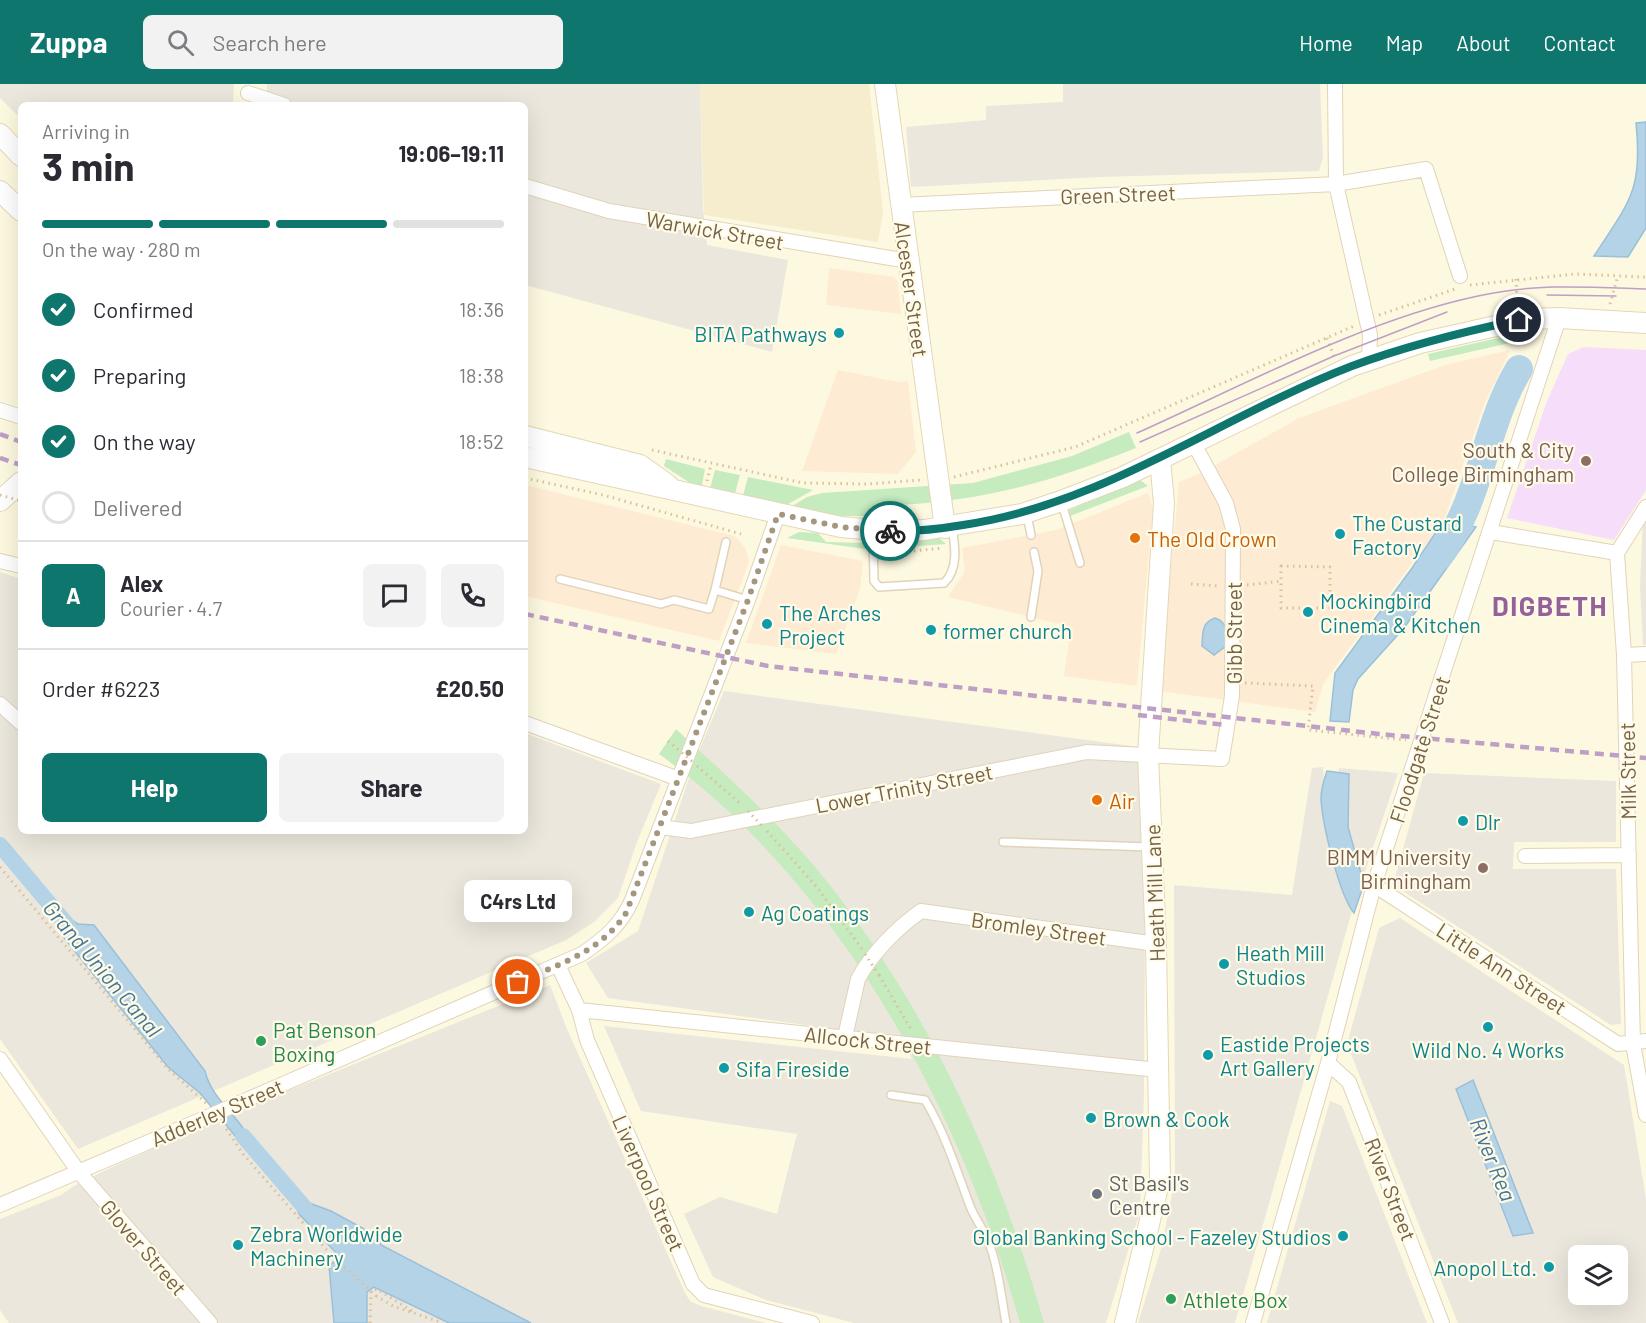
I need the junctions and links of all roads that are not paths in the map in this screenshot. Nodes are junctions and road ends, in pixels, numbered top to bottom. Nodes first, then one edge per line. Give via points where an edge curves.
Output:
1 (885, 84) edge
2 (1335, 84) edge
3 (247, 94) edge
4 (274, 102) edge
5 (0, 134) edge
6 (18, 153) edge
7 (1336, 184) junction
8 (528, 187) edge
9 (0, 191) edge
10 (900, 205) junction
11 (18, 208) edge
12 (908, 261) junction
13 (1460, 276) dead end
14 (1550, 318) junction
15 (1646, 323) edge
16 (1369, 361) junction
17 (0, 410) edge
18 (18, 416) edge
19 (528, 437) edge
20 (1193, 442) junction
21 (528, 458) edge
22 (1160, 459) junction
23 (18, 485) edge
24 (673, 490) junction
25 (0, 501) edge
26 (1061, 501) junction
27 (1646, 507) edge
28 (1027, 513) junction
29 (778, 514) junction
30 (873, 530) junction
31 (1491, 532) junction
32 (948, 534) junction
33 (1031, 535) dead end
34 (726, 542) dead end
35 (1034, 552) dead end
36 (1617, 553) junction
37 (0, 561) edge
38 (1080, 563) dead end
39 (18, 565) edge
40 (560, 579) dead end
41 (715, 590) junction
42 (748, 600) junction
43 (1031, 617) dead end
44 (1646, 654) edge
45 (1624, 655) junction
46 (0, 704) edge
47 (18, 720) edge
48 (528, 724) edge
49 (1148, 755) junction
50 (679, 778) junction
51 (660, 827) junction
52 (1003, 842) dead end
53 (1153, 847) junction
54 (1629, 855) junction
55 (1525, 856) dead end
56 (1374, 885) junction
57 (1156, 944) junction
58 (558, 965) junction
59 (579, 1010) junction
60 (845, 1037) junction
61 (1640, 1042) edge
62 (0, 1059) edge
63 (1328, 1063) junction
64 (1158, 1070) junction
65 (891, 1095) dead end
66 (1646, 1115) edge
67 (78, 1171) junction
68 (0, 1205) edge
69 (210, 1323) edge
70 (812, 1323) edge
71 (1006, 1323) edge
72 (1125, 1323) edge
73 (1253, 1323) edge
74 (1442, 1323) edge

1 - 10 main road, Alcester Street
2 - 7 street
3 - 4 street
5 - 6 main road
7 - 10 street, Green Street
7 - 13 street, Green Street via 1426,169
7 - 16 street via 1370,335
8 - 12 street, Warwick Street via 609,211
9 - 11 main road
10 - 12 main road, Alcester Street
12 - 32 main road, Alcester Street
14 - 15 main road
14 - 16 main road via 1482,328
14 - 31 street, Floodgate Street via 1548,357
16 - 20 main road
17 - 18 street
19 - 24 main road via 640,465
20 - 22 main road
20 - 49 street, Gibb Street via 1230,513 1233,529 1228,585 1232,690 1222,759
21 - 24 main road
22 - 26 main road
22 - 49 main road, Heath Mill Lane via 1164,503
23 - 25 main road
24 - 29 main road
26 - 28 main road
26 - 38 lane
27 - 36 street
28 - 32 main road
28 - 33 lane
29 - 30 main road
29 - 42 street, Adderley Street
30 - 32 main road
30 - 32 lane via 874,581 879,587 944,583 951,577 956,550
31 - 36 street
31 - 56 street, Floodgate Street
34 - 41 lane
35 - 43 lane via 1038,571
36 - 45 street, Milk Street
37 - 39 street
40 - 41 lane via 661,604 674,600 709,609
41 - 42 lane
42 - 50 street, Adderley Street
44 - 45 street
45 - 54 street, Milk Street
46 - 47 street
48 - 50 street
49 - 51 street, Lower Trinity Street via 1087,752 691,831
49 - 53 main road, Heath Mill Lane
50 - 51 street, Adderley Street
51 - 58 street, Adderley Street via 619,924 602,940
52 - 53 lane
53 - 57 main road, Heath Mill Lane
54 - 55 street
54 - 61 street, Milk Street
56 - 61 street, Little Ann Street via 1618,1044
56 - 63 street, Floodgate Street
57 - 60 street, Bromley Street via 921,911 862,971
57 - 64 main road, Heath Mill Lane
58 - 59 street, Liverpool Street
58 - 67 street, Adderley Street, bridge
59 - 60 street, Allcock Street
59 - 70 street, Liverpool Street via 587,1040 693,1284 704,1295
60 - 64 street, Allcock Street
61 - 66 street, Milk Street
62 - 67 street, Glover Street
63 - 73 street, Floodgate Street
63 - 74 street, River Street via 1349,1082
64 - 72 main road, Heath Mill Lane via 1160,1179
65 - 71 lane via 925,1100 933,1113 971,1210 987,1238
67 - 68 street, Adderley Street
67 - 69 street, Glover Street

